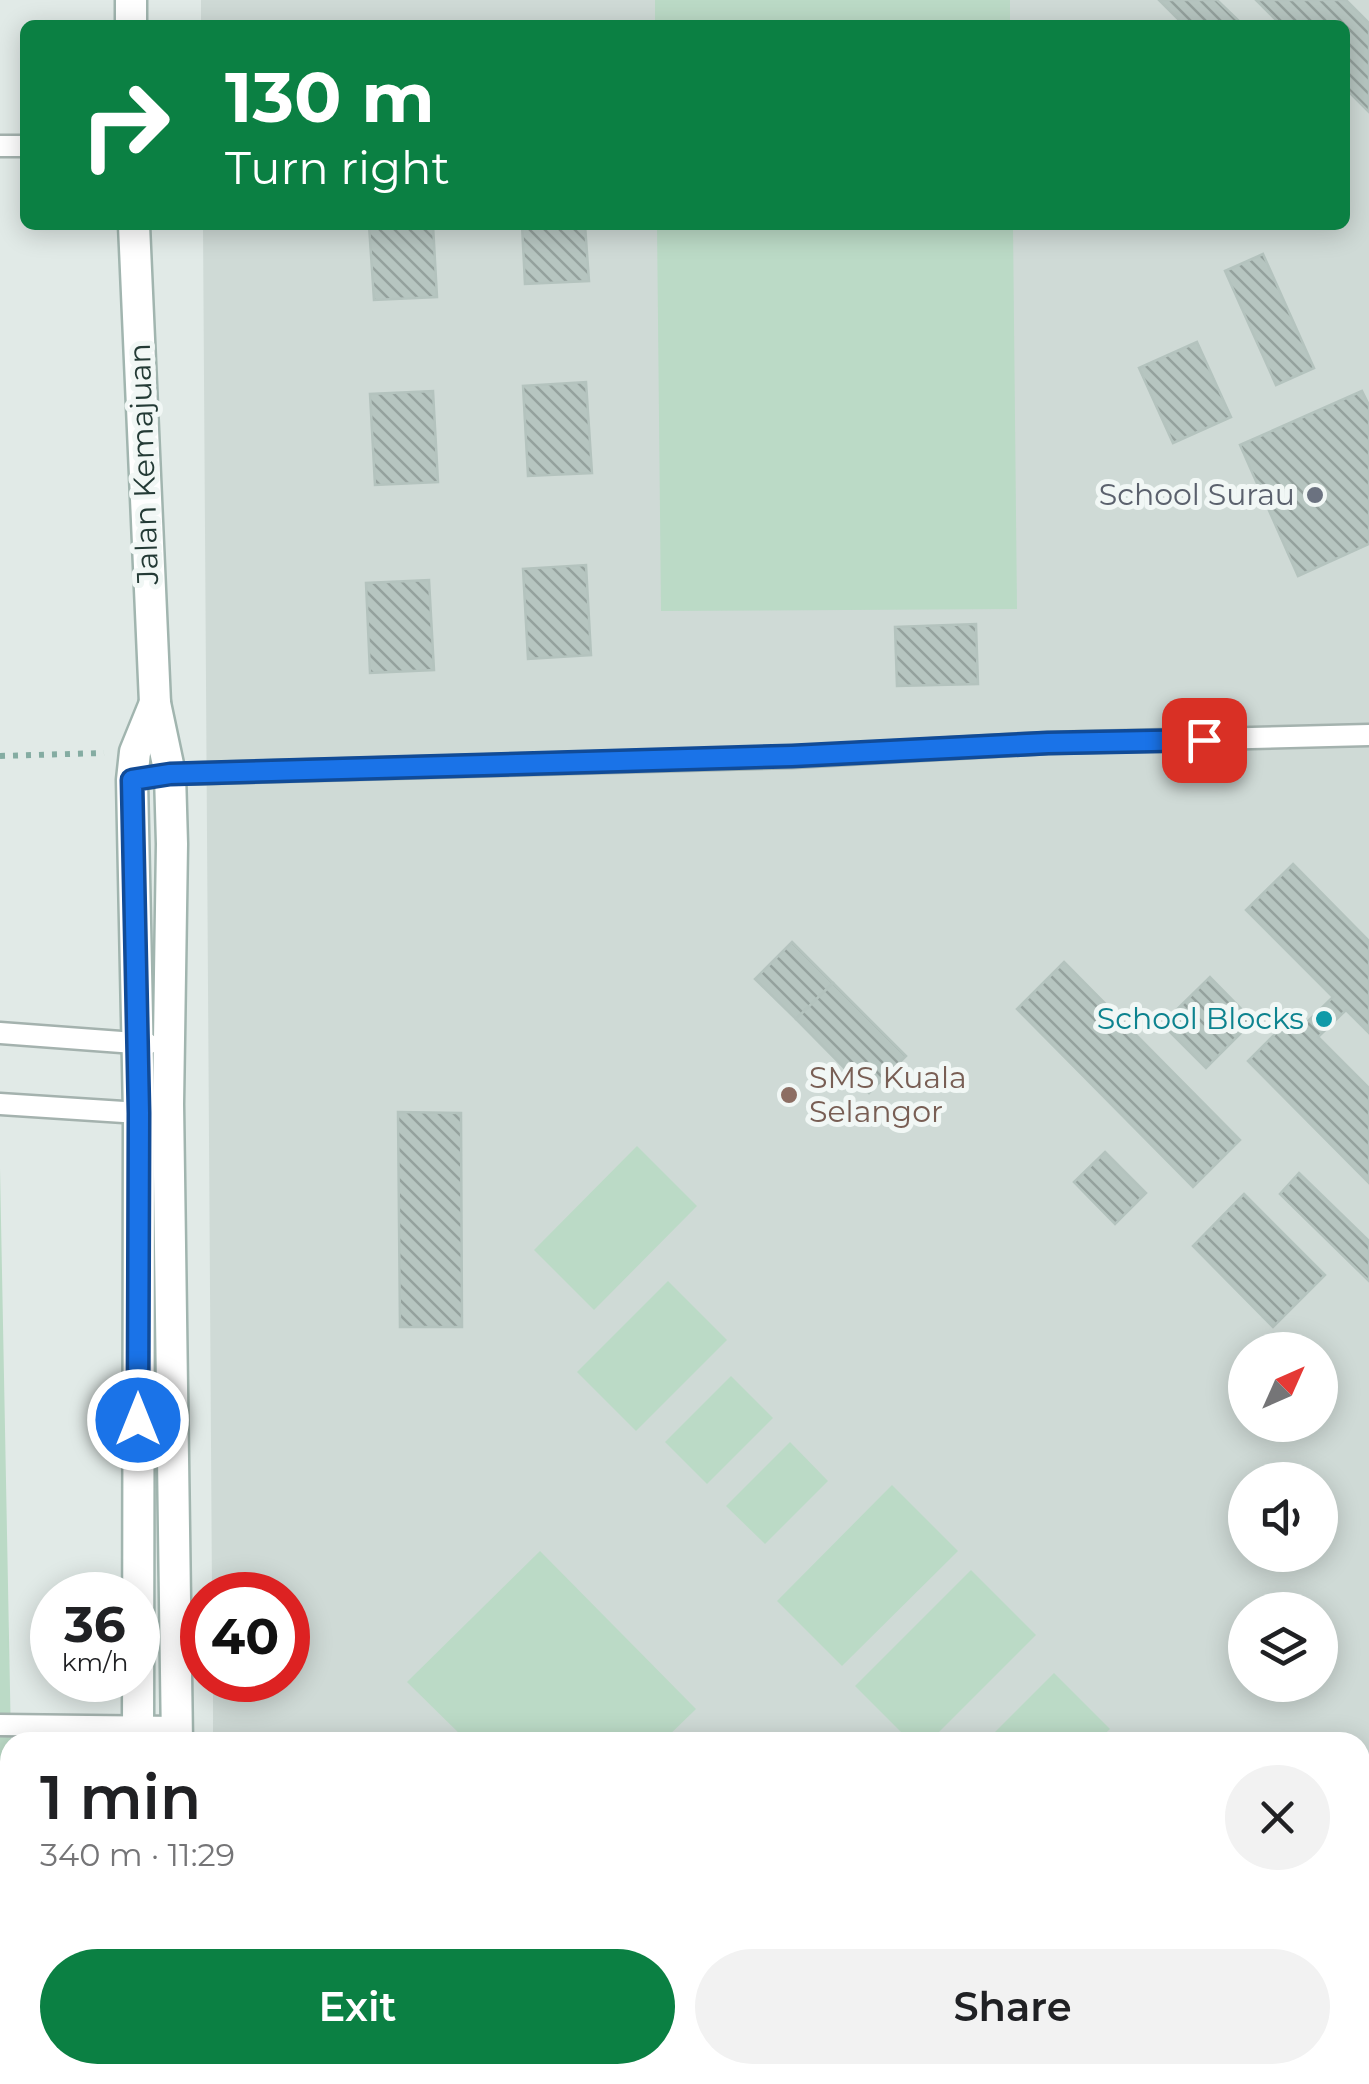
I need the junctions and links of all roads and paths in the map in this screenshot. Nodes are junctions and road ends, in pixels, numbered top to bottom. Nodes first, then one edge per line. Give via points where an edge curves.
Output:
1 (134, 230) edge
2 (154, 703) junction
3 (1369, 736) edge
4 (0, 756) edge
5 (134, 766) junction
6 (170, 774) junction
7 (0, 1033) edge
8 (138, 1044) junction
9 (168, 1044) junction
10 (0, 1104) edge
11 (153, 1108) junction
12 (0, 1726) edge
13 (104, 1732) edge
14 (138, 1732) edge
15 (177, 1732) edge

1 - 2 street, Jalan Kemajuan
2 - 5 street, Jalan Kemajuan
2 - 6 street, Jalan Kemajuan
3 - 6 lane
4 - 5 path
5 - 6 lane
5 - 8 street, Jalan Kemajuan
6 - 9 street, Jalan Kemajuan
7 - 8 lane
8 - 9 lane
8 - 11 street, Jalan Kemajuan
9 - 11 street, Jalan Kemajuan
10 - 11 lane
11 - 14 street, Jalan Kemajuan
11 - 15 street, Jalan Kemajuan
12 - 13 lane

